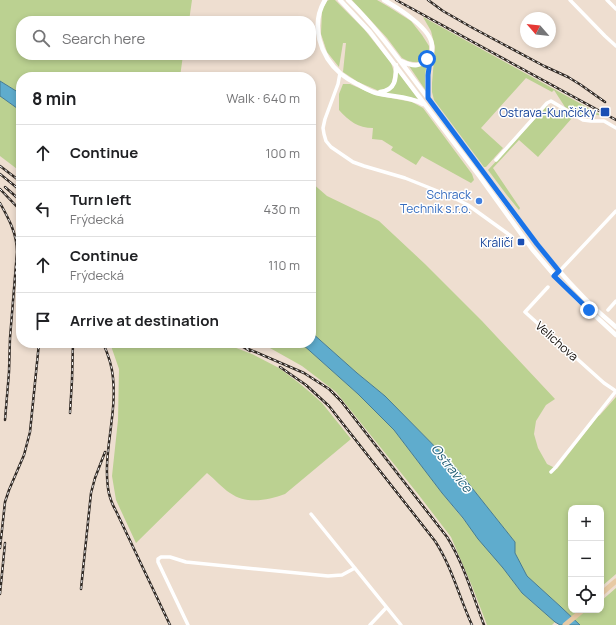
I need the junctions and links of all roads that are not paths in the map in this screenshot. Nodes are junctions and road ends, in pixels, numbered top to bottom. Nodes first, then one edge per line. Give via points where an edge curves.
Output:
1 (325, 0) edge
2 (340, 0) edge
3 (384, 0) edge
4 (570, 0) edge
5 (607, 0) edge
6 (350, 2) edge
7 (616, 9) edge
8 (616, 38) edge
9 (612, 42) junction
10 (616, 46) edge
11 (431, 54) junction
12 (400, 60) junction
13 (396, 65) junction
14 (340, 73) junction
15 (376, 93) junction
16 (428, 98) junction
17 (425, 105) junction
18 (616, 128) edge
19 (496, 160) dead end
20 (616, 211) edge
21 (511, 240) dead end
22 (559, 271) junction
23 (554, 276) junction
24 (548, 287) dead end
25 (616, 301) edge
26 (608, 310) dead end
27 (616, 326) edge
28 (616, 335) edge
29 (616, 391) edge
30 (551, 472) dead end
31 (311, 514) dead end
32 (355, 568) junction
33 (616, 582) edge
34 (604, 592) edge
35 (386, 608) junction
36 (579, 613) edge
37 (188, 625) edge
38 (370, 625) edge
39 (401, 625) edge
40 (565, 625) edge

1 - 14 main road via 319,16 319,40 327,58
2 - 13 main road
3 - 11 main road via 425,31 432,43
4 - 9 street
5 - 7 street
6 - 12 main road
8 - 9 street
9 - 10 street
11 - 12 main road via 418,65 410,65
11 - 16 main road
12 - 16 main road
13 - 15 main road via 393,86
13 - 17 main road
14 - 15 main road
14 - 21 street via 323,128 329,146 364,166 405,178 468,205 511,236
15 - 17 main road via 408,98
16 - 22 main road
17 - 23 main road
18 - 19 street via 604,121 583,120 550,101
20 - 22 street
22 - 23 street
22 - 27 main road via 589,303
23 - 28 main road
24 - 29 street, Velichova via 525,312
25 - 26 street
29 - 30 street
31 - 32 street
32 - 35 street
32 - 37 street via 342,575 328,576 186,562 161,556 158,562
33 - 34 main road
35 - 38 street
35 - 39 street
36 - 40 main road

